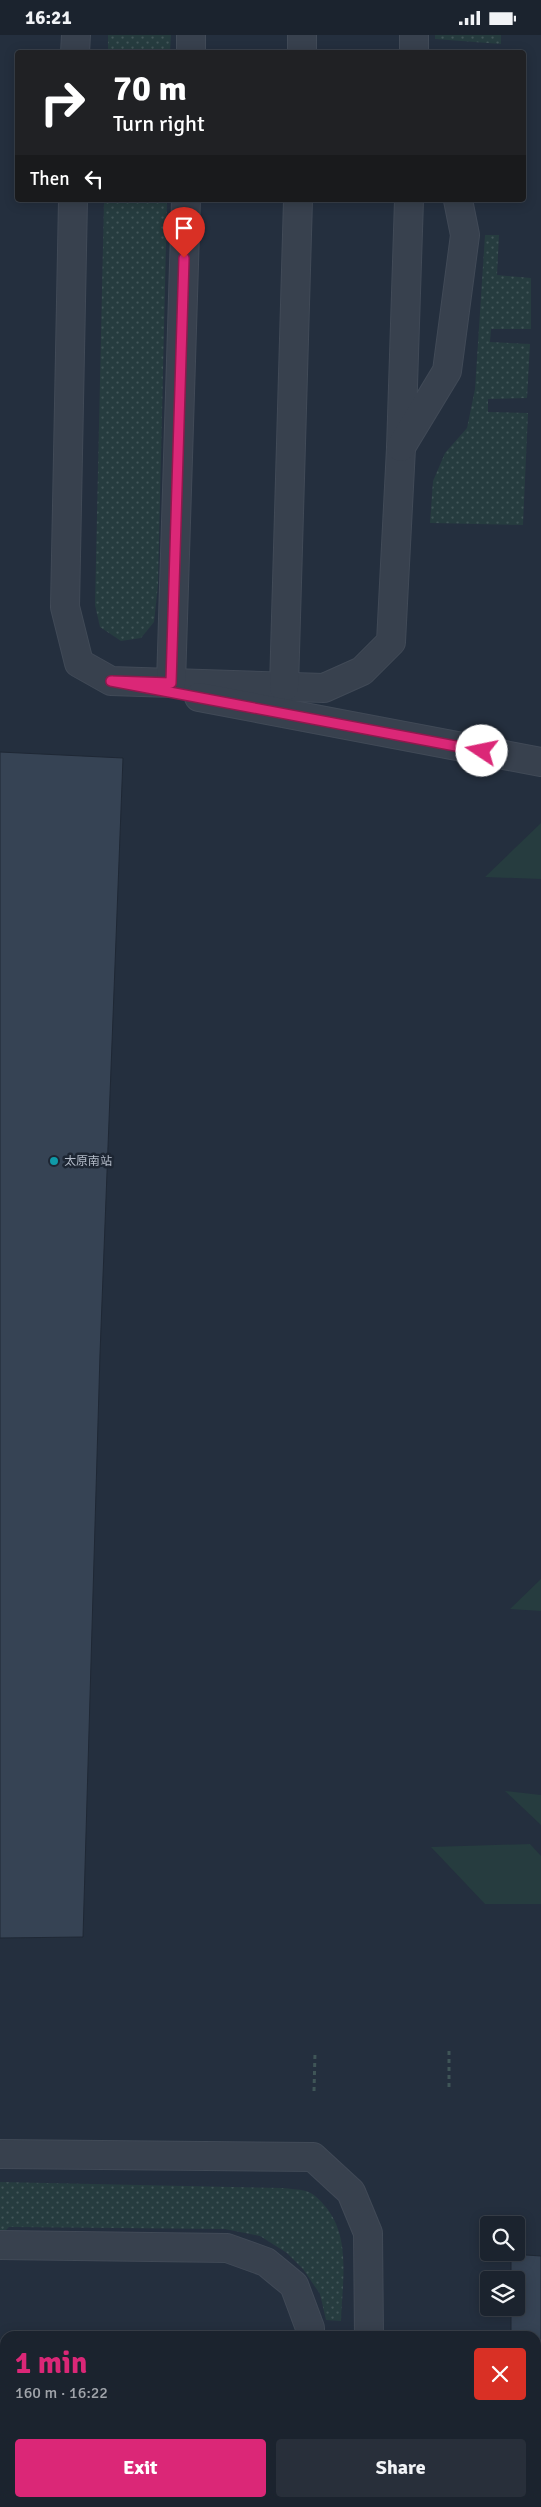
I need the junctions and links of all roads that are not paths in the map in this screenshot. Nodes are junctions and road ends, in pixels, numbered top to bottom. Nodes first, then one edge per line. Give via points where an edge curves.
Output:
1 (76, 35) edge
2 (191, 35) edge
3 (302, 35) edge
4 (414, 35) edge
5 (75, 50) edge
6 (191, 50) edge
7 (302, 50) edge
8 (414, 50) edge
9 (73, 202) edge
10 (186, 202) edge
11 (298, 202) edge
12 (409, 202) edge
13 (458, 202) edge
14 (401, 448) junction
15 (111, 681) junction
16 (171, 683) junction
17 (284, 687) junction
18 (541, 762) edge
19 (0, 2154) edge
20 (0, 2245) edge
21 (310, 2331) edge
22 (369, 2331) edge

1 - 5 street
2 - 6 street
3 - 7 street
4 - 8 street
9 - 15 street via 65,607 79,663
10 - 16 street
11 - 17 street
12 - 14 street
13 - 14 street via 465,235 447,371
14 - 17 street via 391,642 362,671 324,688
15 - 16 street
15 - 18 street
16 - 17 street
19 - 22 street via 313,2157 351,2192 368,2233
20 - 21 street via 227,2248 266,2262 294,2285

